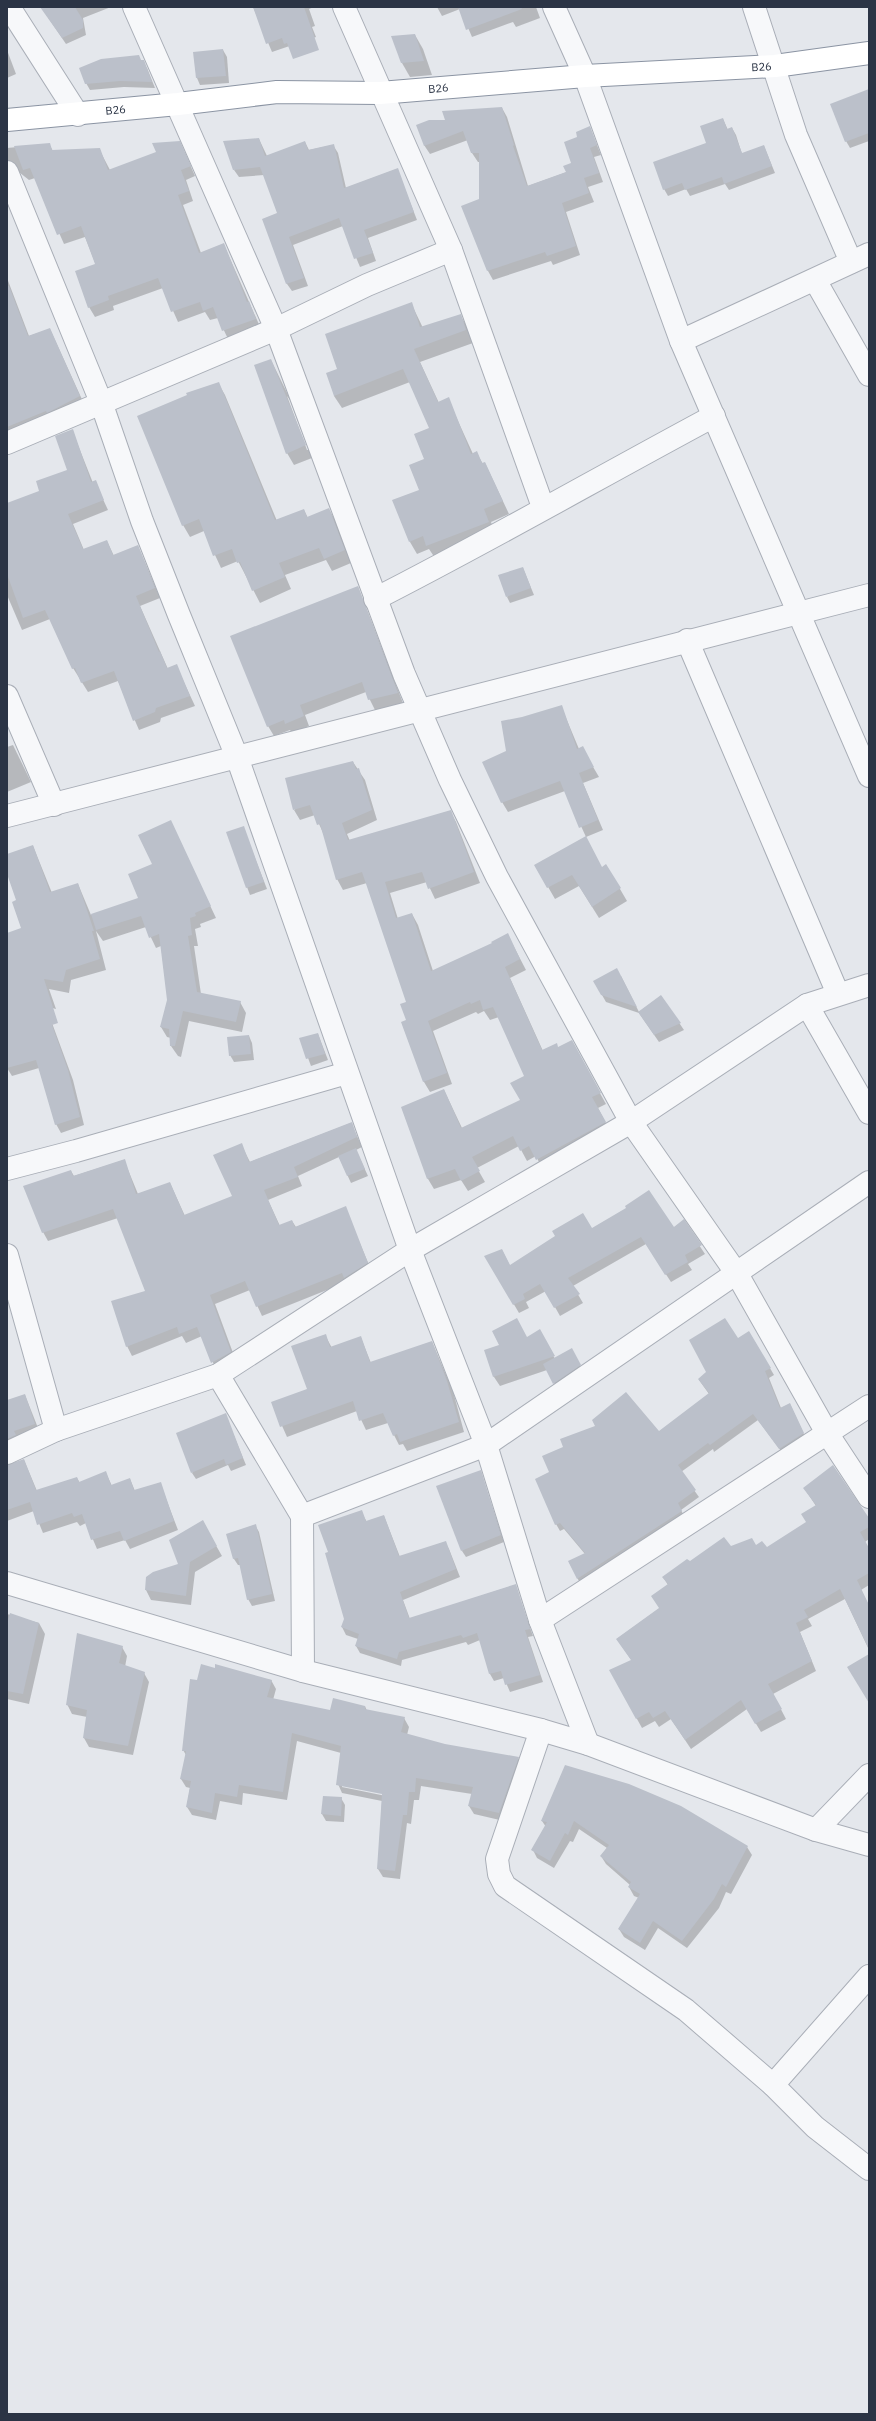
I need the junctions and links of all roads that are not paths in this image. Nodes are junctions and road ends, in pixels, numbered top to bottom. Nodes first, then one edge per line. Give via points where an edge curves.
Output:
1 (9, 7) edge
2 (134, 7) edge
3 (344, 7) edge
4 (754, 7) edge
5 (558, 8) edge
6 (869, 53) edge
7 (775, 66) junction
8 (585, 76) junction
9 (380, 93) junction
10 (178, 104) junction
11 (78, 114) junction
12 (7, 120) edge
13 (7, 172) edge
14 (452, 250) junction
15 (860, 258) edge
16 (815, 280) junction
17 (276, 329) junction
18 (681, 341) junction
19 (869, 375) edge
20 (100, 402) junction
21 (714, 416) junction
22 (7, 443) edge
23 (543, 508) junction
24 (869, 595) edge
25 (375, 599) junction
26 (798, 612) junction
27 (687, 640) junction
28 (7, 696) edge
29 (420, 711) junction
30 (237, 757) junction
31 (869, 776) edge
32 (54, 805) junction
33 (7, 816) edge
34 (869, 985) edge
35 (838, 994) junction
36 (807, 1005) junction
37 (347, 1073) junction
38 (869, 1113) edge
39 (631, 1122) junction
40 (7, 1169) edge
41 (869, 1182) edge
42 (410, 1250) junction
43 (7, 1255) edge
44 (736, 1274) junction
45 (218, 1375) junction
46 (869, 1406) edge
47 (56, 1430) junction
48 (827, 1432) junction
49 (486, 1445) junction
50 (7, 1453) edge
51 (869, 1496) edge
52 (302, 1516) junction
53 (7, 1582) edge
54 (540, 1620) junction
55 (303, 1671) junction
56 (541, 1730) junction
57 (588, 1744) junction
58 (869, 1775) edge
59 (816, 1830) junction
60 (869, 1845) edge
61 (869, 1976) edge
62 (773, 2085) junction
63 (869, 2170) edge

1 - 11 street
2 - 10 street
3 - 9 street
4 - 7 street
5 - 8 street
6 - 7 highway, B26
7 - 8 highway, B26
7 - 15 street via 796,135
8 - 9 highway, B26
8 - 18 street
9 - 10 highway, B26 via 277,92
9 - 14 street
10 - 11 highway, B26
10 - 17 street
11 - 12 highway, B26
13 - 20 street
14 - 17 street via 367,285
14 - 23 street
15 - 16 street
16 - 18 street
16 - 19 street
17 - 20 street
17 - 25 street
18 - 21 street
20 - 22 street
20 - 30 street via 142,521
21 - 23 street
21 - 26 street
23 - 25 street via 474,549
24 - 26 street
25 - 29 street
26 - 27 street
26 - 31 street
27 - 29 street
27 - 35 street
28 - 32 street
29 - 30 street
29 - 39 street via 497,878
30 - 32 street
30 - 37 street
32 - 33 street
34 - 35 street
35 - 36 street
36 - 38 street
36 - 39 street
37 - 40 street
37 - 42 street
39 - 42 street
39 - 44 street
41 - 44 street
42 - 45 street
42 - 49 street
43 - 47 street
44 - 48 street
44 - 49 street
45 - 47 street
45 - 52 street
46 - 48 street
47 - 50 street
48 - 51 street
48 - 54 street
49 - 52 street
49 - 54 street
52 - 55 street
53 - 55 street
54 - 57 street
55 - 56 street
56 - 57 street
56 - 62 street via 497,1859 499,1874 505,1886 686,2010
57 - 59 street
58 - 59 street
59 - 60 street
61 - 62 street
62 - 63 street via 815,2127

